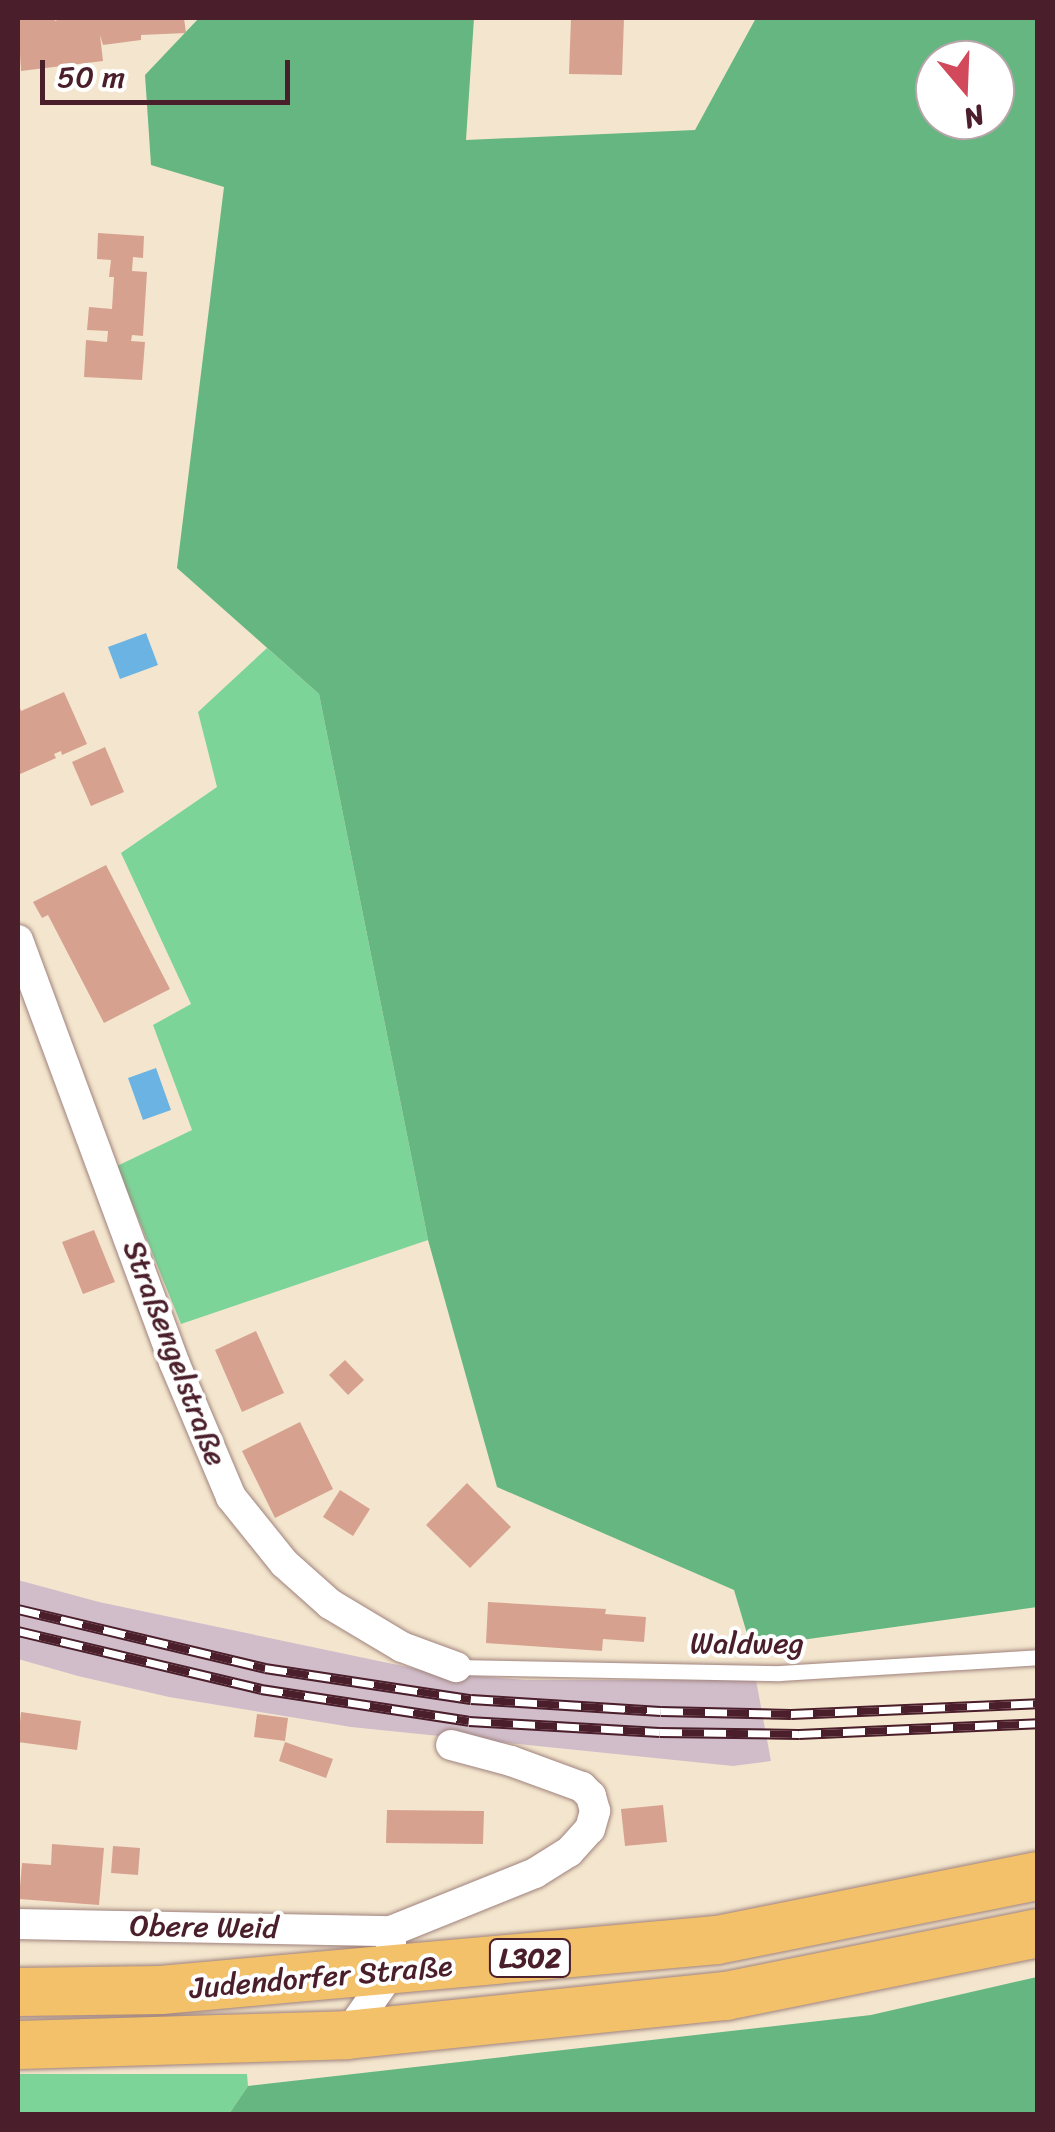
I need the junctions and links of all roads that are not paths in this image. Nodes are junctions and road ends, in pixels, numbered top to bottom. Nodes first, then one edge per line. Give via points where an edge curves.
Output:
1 (18, 940) edge
2 (1038, 1657) edge
3 (456, 1667) joint
4 (451, 1745) dead end
5 (1038, 1876) edge
6 (18, 1924) edge
7 (1038, 1933) edge
8 (391, 1951) junction
9 (18, 1992) edge
10 (347, 2034) junction
11 (18, 2045) edge

1 - 3 street, Straßengelstraße via 174,1362 232,1497 284,1563 330,1604 402,1647
2 - 3 lane, Waldweg via 780,1673
4 - 8 street via 582,1787 595,1811 590,1830 536,1873
5 - 8 main road, Judendorfer Straße / L302 via 717,1940
6 - 8 street, Obere Weid
7 - 10 main road, Judendorfer Straße / L302 via 726,1996
8 - 9 main road, Judendorfer Straße / L302 via 161,1990
8 - 10 street
10 - 11 main road, Judendorfer Straße / L302

